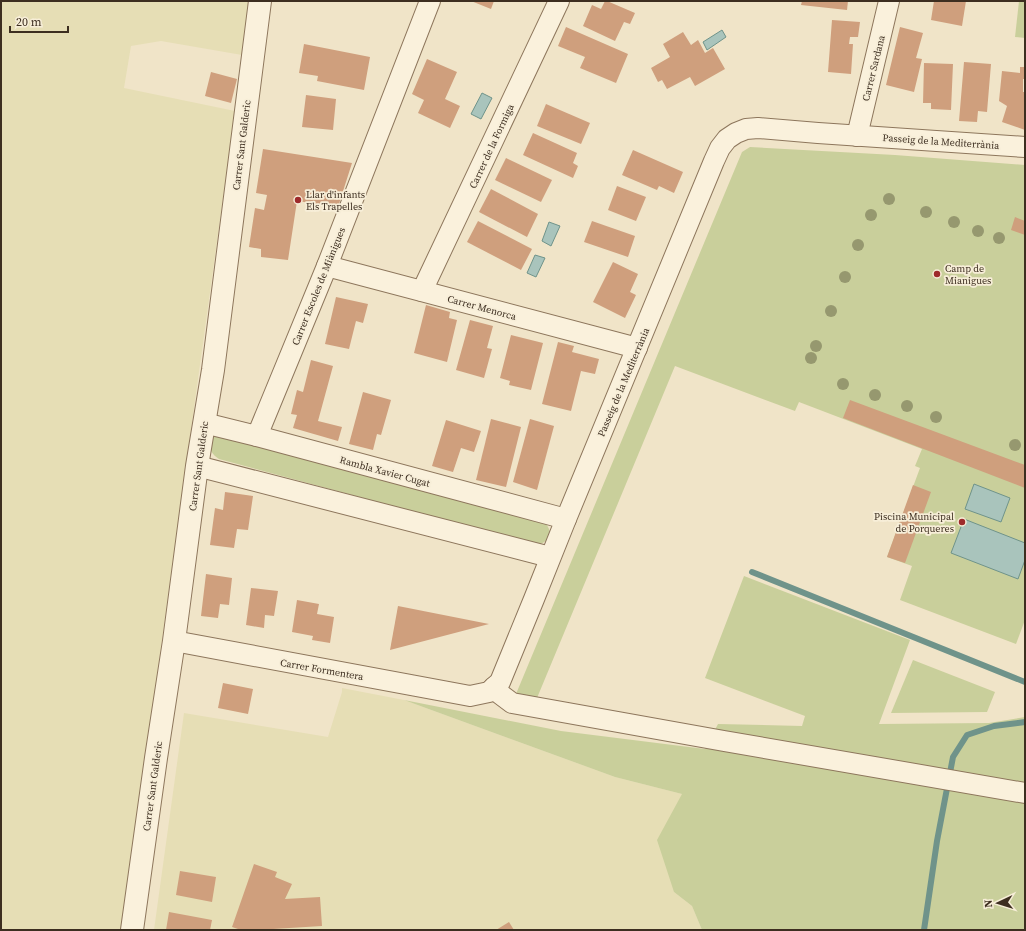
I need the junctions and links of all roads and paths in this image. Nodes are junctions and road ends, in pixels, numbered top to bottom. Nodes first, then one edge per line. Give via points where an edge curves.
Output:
1 (260, 1) edge
2 (430, 1) edge
3 (559, 1) edge
4 (890, 1) edge
5 (857, 136) junction
6 (1025, 147) edge
7 (327, 266) junction
8 (422, 291) junction
9 (637, 348) junction
10 (204, 423) junction
11 (257, 436) junction
12 (197, 466) junction
13 (566, 520) junction
14 (550, 557) junction
15 (174, 641) junction
16 (494, 687) junction
17 (1025, 792) edge
18 (132, 930) edge

1 - 10 street, Carrer Sant Galderic
2 - 7 street, Carrer Escoles de Miànigues
3 - 8 street, Carrer de la Formiga
4 - 5 street, Carrer Sardana
5 - 6 street, Passeig de la Mediterrània
5 - 9 street, Passeig de la Mediterrània via 758,128 746,129 728,139 714,161
7 - 8 street, Carrer Menorca
7 - 11 street, Carrer Escoles de Miànigues
8 - 9 street, Carrer Menorca
9 - 13 street, Passeig de la Mediterrània
10 - 11 street, Rambla Xavier Cugat
10 - 12 street, Carrer Sant Galderic
11 - 13 street, Rambla Xavier Cugat
12 - 14 street
12 - 15 street, Carrer Sant Galderic
13 - 14 street, Passeig de la Mediterrània
14 - 16 street, Passeig de la Mediterrània via 500,682
15 - 16 street, Carrer Formentera via 470,696 489,692
15 - 18 street, Carrer Sant Galderic
16 - 17 street via 512,703

